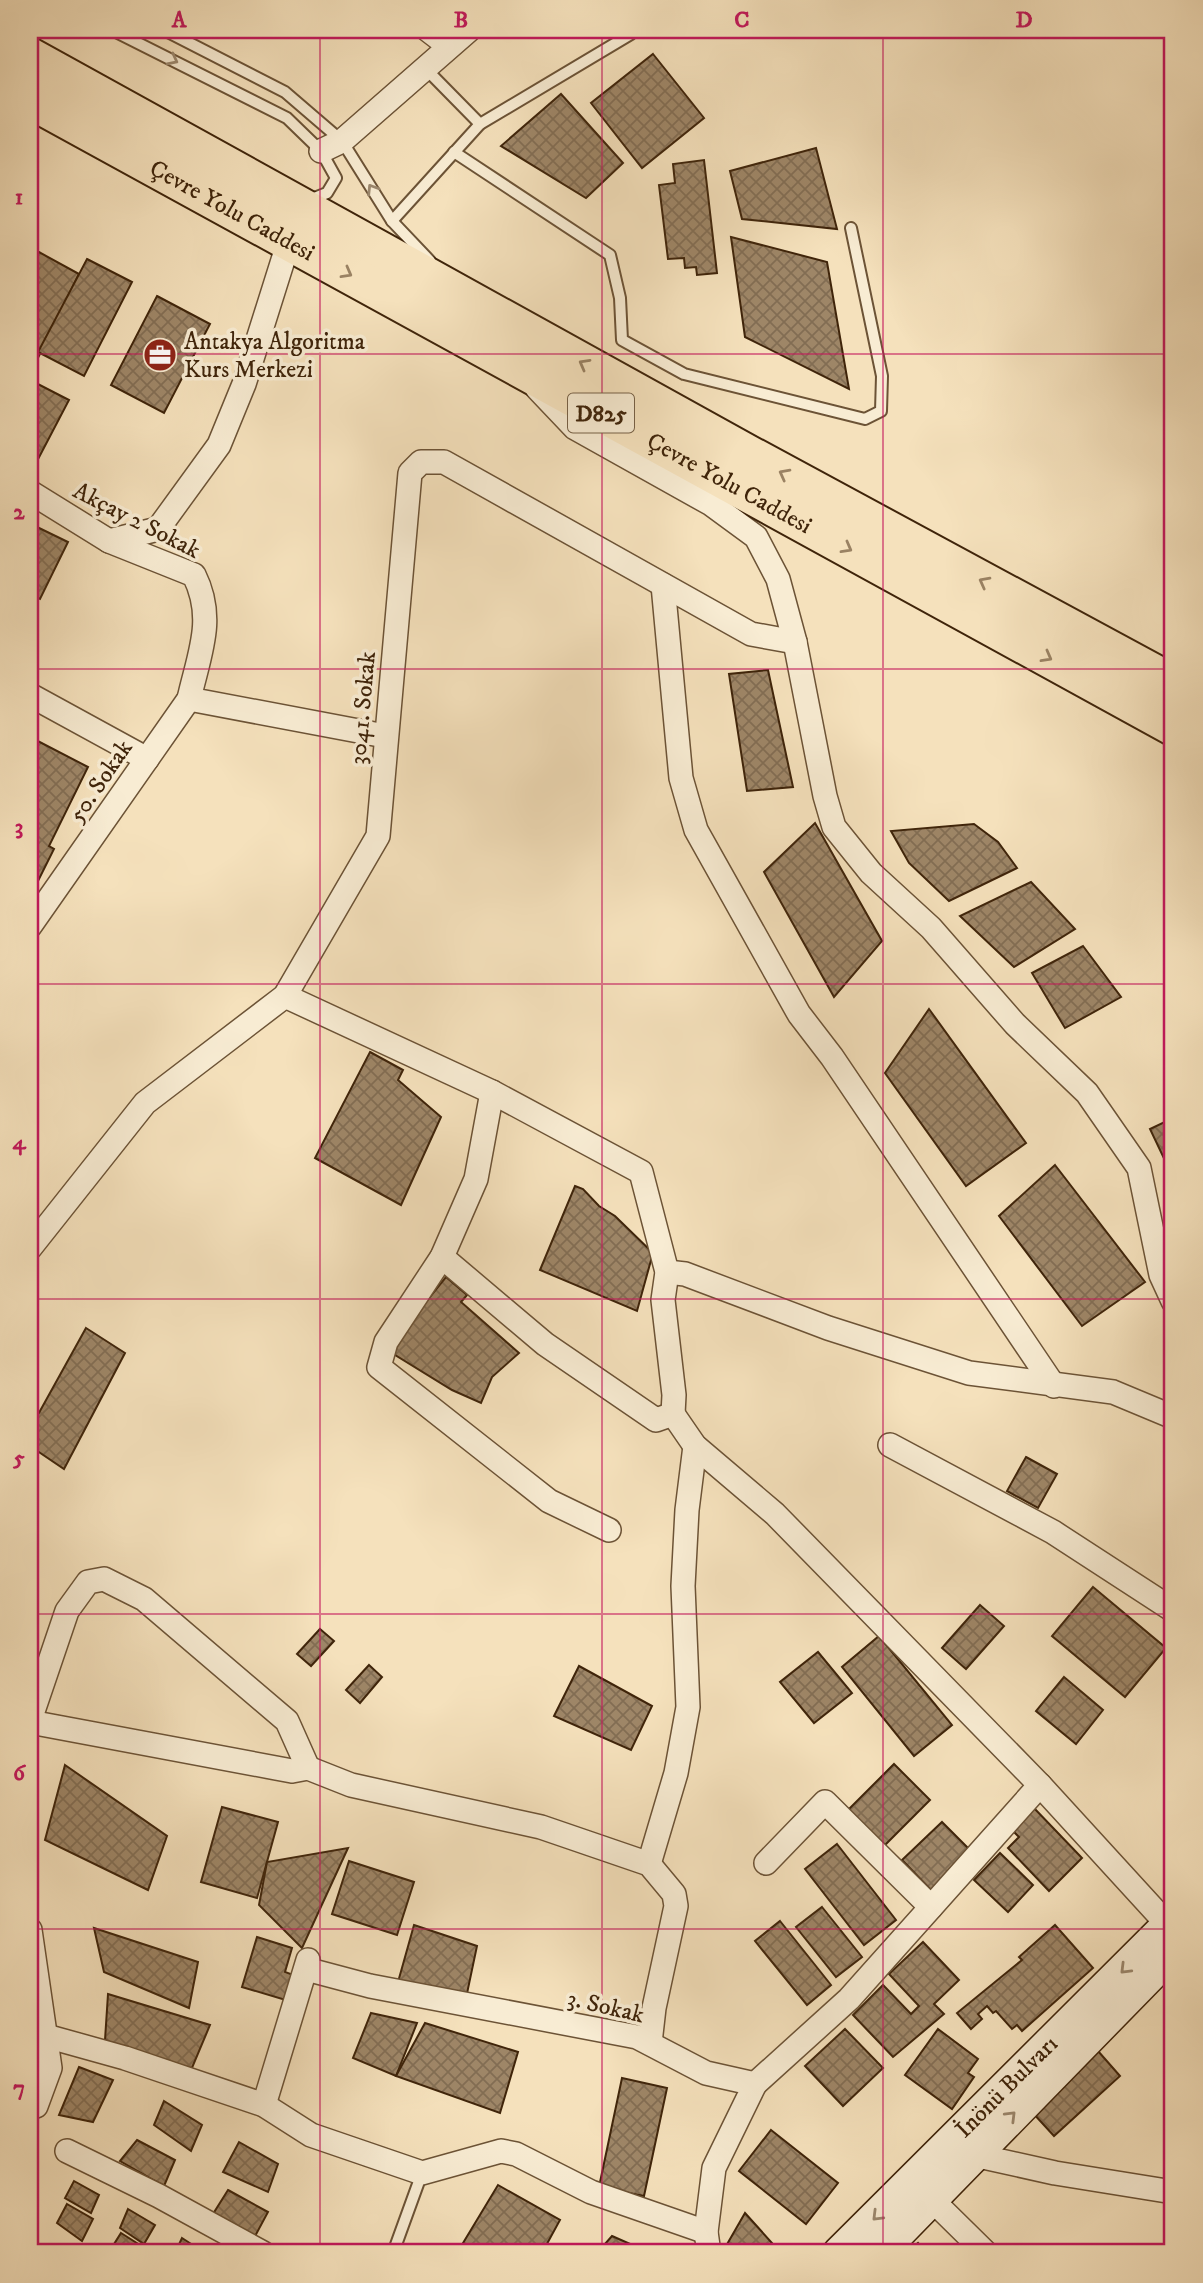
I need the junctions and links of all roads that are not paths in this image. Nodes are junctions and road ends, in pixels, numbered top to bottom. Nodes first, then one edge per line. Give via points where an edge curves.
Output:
1 (30, 30) edge
2 (112, 30) edge
3 (164, 30) edge
4 (428, 30) edge
5 (469, 30) edge
6 (631, 34) dead end
7 (449, 46) junction
8 (30, 57) edge
9 (425, 68) junction
10 (30, 99) edge
11 (30, 121) edge
12 (480, 124) junction
13 (342, 141) junction
14 (321, 151) junction
15 (454, 152) junction
16 (280, 216) junction
17 (392, 221) junction
18 (851, 229) dead end
19 (463, 297) junction
20 (517, 367) junction
21 (30, 492) edge
22 (109, 541) junction
23 (663, 585) junction
24 (795, 642) junction
25 (1173, 684) edge
26 (30, 695) edge
27 (189, 699) junction
28 (1173, 726) edge
29 (385, 736) junction
30 (147, 759) junction
31 (30, 926) edge
32 (285, 996) junction
33 (492, 1092) junction
34 (30, 1248) edge
35 (442, 1257) junction
36 (667, 1272) junction
37 (1167, 1273) edge
38 (1173, 1301) edge
39 (1055, 1386) junction
40 (673, 1414) junction
41 (1173, 1417) edge
42 (890, 1445) dead end
43 (695, 1446) junction
44 (609, 1530) dead end
45 (1173, 1610) edge
46 (30, 1721) edge
47 (308, 1768) junction
48 (1040, 1785) junction
49 (766, 1863) dead end
50 (649, 1864) junction
51 (931, 1907) junction
52 (30, 1930) edge
53 (1172, 1932) edge
54 (46, 2036) junction
55 (650, 2043) junction
56 (755, 2084) junction
57 (30, 2104) edge
58 (264, 2105) junction
59 (67, 2151) dead end
60 (974, 2155) junction
61 (422, 2173) junction
62 (922, 2190) junction
63 (1173, 2192) edge
64 (708, 2243) edge
65 (263, 2253) edge
66 (393, 2253) edge
67 (839, 2253) edge
68 (879, 2253) edge
69 (986, 2253) edge

1 - 16 highway
2 -> 14 lane via 288,118
3 - 13 lane via 285,92
4 - 7 street
5 - 7 street
6 - 12 lane
7 - 9 street
8 - 16 highway, Çevre Yolu Caddesi / D825
9 - 12 lane
9 - 13 street
10 - 16 highway, Çevre Yolu Caddesi / D825
11 - 16 highway
12 - 15 lane
13 - 14 street
17 -> 13 lane
14 - 16 lane via 336,178 327,193
15 - 17 lane
15 - 18 lane via 610,255 620,298 622,340 684,374 865,419 881,411 882,376
16 - 19 highway, Çevre Yolu Caddesi / D825
16 -> 20 highway, Çevre Yolu Caddesi / D825
16 - 22 street via 244,384 219,445 158,528
17 - 19 lane
25 -> 19 highway, Çevre Yolu Caddesi / D825
20 - 24 street via 575,428 712,504 756,537 778,579
20 -> 28 highway, Çevre Yolu Caddesi / D825
21 - 22 street, Akçay 2 Sokak
22 - 27 street, Akçay 2 Sokak via 194,575 205,596 207,621
23 - 24 street, 3041. Sokak via 751,634
23 - 29 street, 3041. Sokak via 444,462 421,462 410,474
23 - 39 street via 681,778 696,830 799,1014
24 - 37 street via 834,827 871,873 931,929 1015,1024 1087,1093 1139,1168
26 - 30 street
27 - 29 street
27 - 30 street, 50. Sokak
29 - 32 street, 3041. Sokak via 378,836
30 - 31 street, 50. Sokak
32 - 33 street
32 - 34 street, 3041. Sokak via 145,1103
33 - 35 street via 476,1179
33 - 36 street via 641,1172
35 - 40 street via 545,1344 656,1420
35 - 44 street via 386,1342 379,1367 549,1501
36 - 39 street via 685,1274 828,1328 969,1373
36 - 40 street via 663,1300
37 - 38 street
39 - 41 street via 1114,1392
40 - 43 street
42 - 45 street via 1053,1532
43 - 48 street via 775,1514
43 - 50 street via 683,1586 688,1707 676,1773
46 - 47 street via 292,1771
46 - 47 street via 66,1611 88,1582 104,1579 144,1599 286,1721
47 - 50 street via 351,1784 541,1828
48 - 51 street
48 - 53 street
49 - 51 street via 825,1802
50 - 55 street via 674,1894 676,1906
51 - 56 street via 849,1999
52 - 54 street
60 -> 53 main road, İnönü Bulvarı
53 -> 62 main road, İnönü Bulvarı
54 - 57 street via 50,2068 36,2106
54 - 58 street
55 - 56 street, 3. Sokak via 706,2073
55 - 58 street, 3. Sokak via 370,1986 307,1964
56 - 64 street via 714,2168
58 - 61 street via 311,2135
59 - 65 street
60 - 62 main road, İnönü Bulvarı
60 - 63 street
61 - 64 street via 501,2151 524,2156 591,2192
61 - 66 lane
62 -> 67 main road, İnönü Bulvarı
62 - 68 main road, İnönü Bulvarı
62 - 69 street

